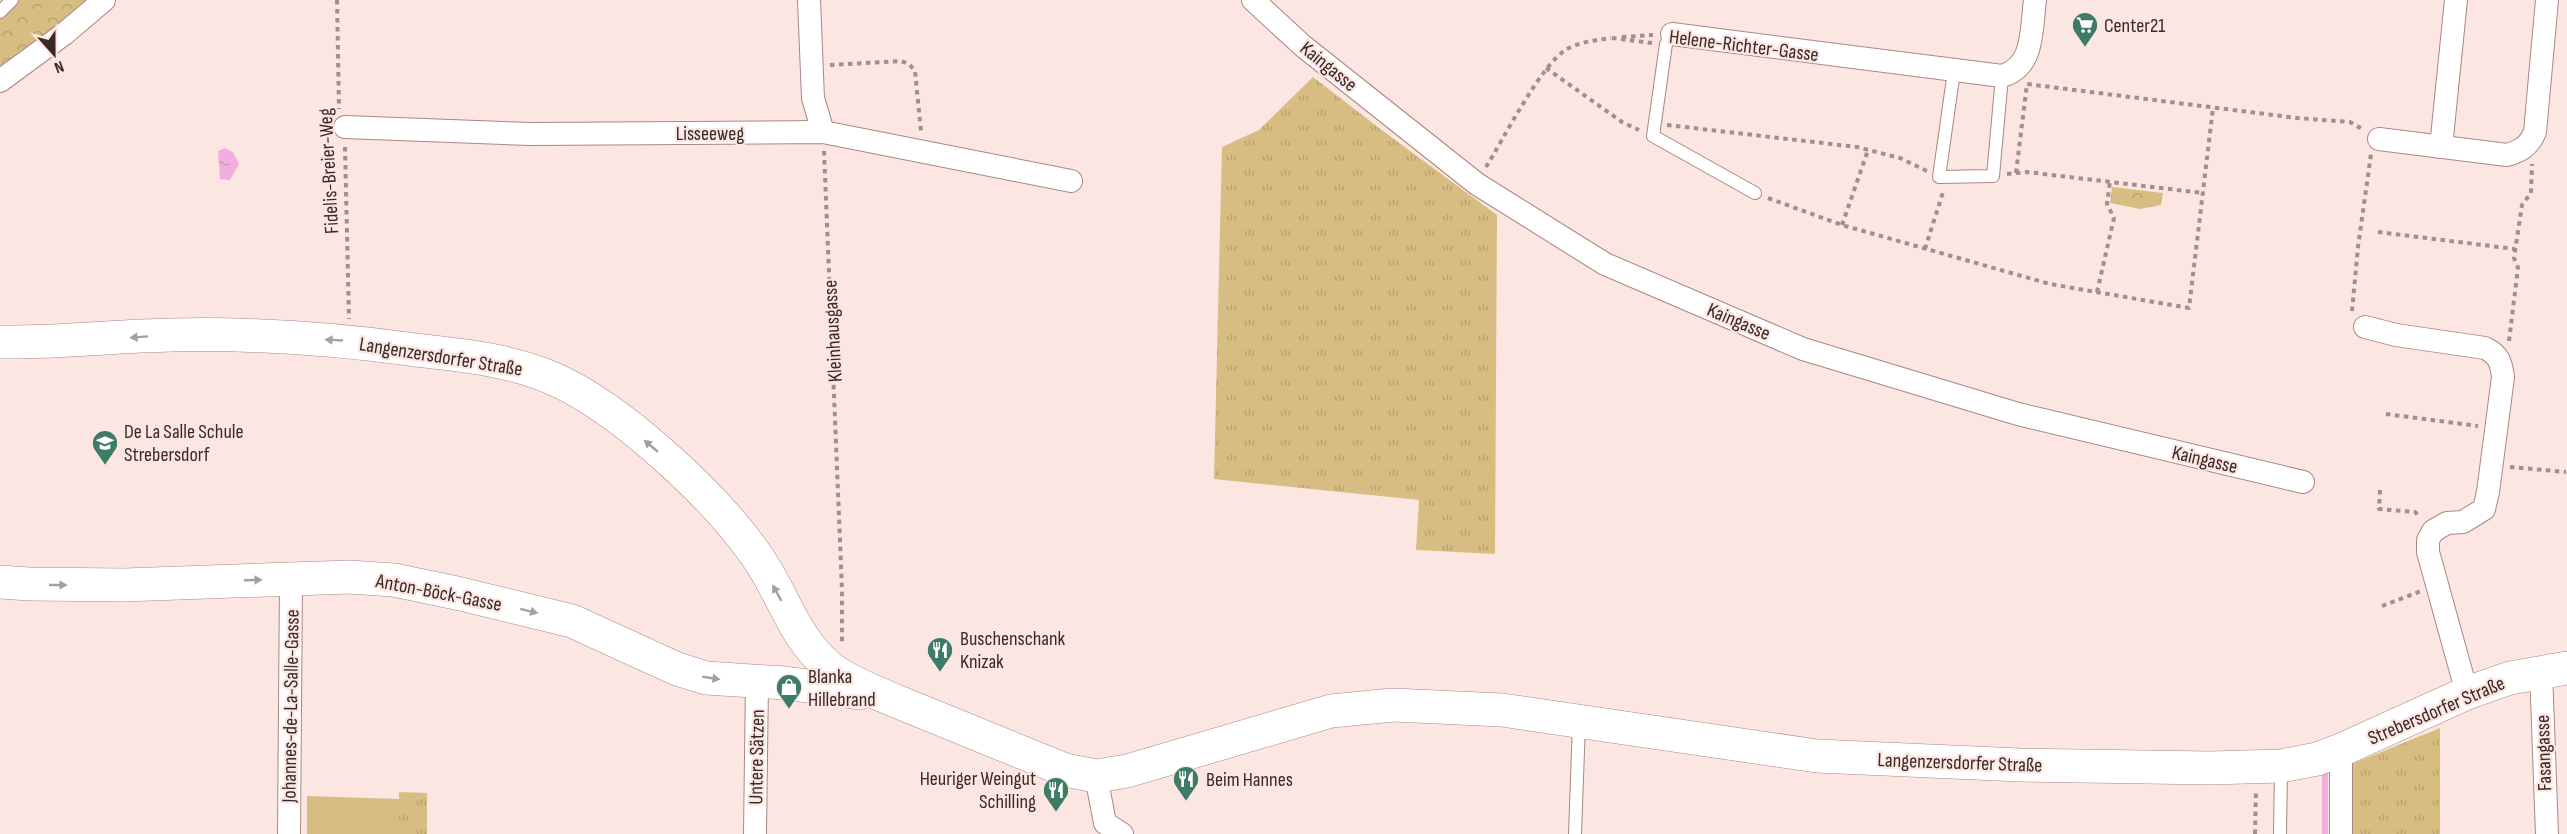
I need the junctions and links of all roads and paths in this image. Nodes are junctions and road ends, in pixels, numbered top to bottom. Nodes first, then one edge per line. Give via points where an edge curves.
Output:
1 (12, 0) edge
2 (104, 0) edge
3 (337, 0) edge
4 (809, 0) edge
5 (1253, 0) edge
6 (2034, 0) edge
7 (2456, 0) edge
8 (2547, 0) edge
9 (0, 12) edge
10 (1672, 34) junction
11 (812, 66) junction
12 (1546, 68) junction
13 (1954, 71) junction
14 (2007, 74) junction
15 (0, 81) edge
16 (2213, 108) junction
17 (345, 127) junction
18 (1654, 130) junction
19 (823, 132) junction
20 (2379, 140) junction
21 (2530, 143) junction
22 (2441, 147) junction
23 (1868, 150) junction
24 (923, 152) junction
25 (2016, 173) junction
26 (1994, 176) junction
27 (1944, 177) junction
28 (2110, 181) junction
29 (1071, 182) dead end
30 (1477, 183) junction
31 (1755, 193) joint
32 (2203, 193) junction
33 (1842, 225) junction
34 (2378, 232) dead end
35 (1925, 249) junction
36 (2515, 249) junction
37 (2097, 292) junction
38 (2365, 327) joint
39 (350, 341) junction
40 (0, 342) edge
41 (2501, 363) junction
42 (2386, 414) dead end
43 (2496, 429) junction
44 (2491, 466) junction
45 (2566, 472) edge
46 (2303, 482) dead end
47 (2380, 490) dead end
48 (2433, 531) junction
49 (291, 579) junction
50 (0, 582) edge
51 (2437, 585) junction
52 (2382, 606) dead end
53 (805, 644) junction
54 (842, 650) dead end
55 (2554, 670) edge
56 (771, 682) junction
57 (2467, 693) junction
58 (887, 697) junction
59 (1579, 722) junction
60 (2341, 750) junction
61 (2269, 766) junction
62 (1096, 776) junction
63 (289, 834) edge
64 (755, 834) edge
65 (1122, 834) edge
66 (1575, 834) edge
67 (2255, 834) edge
68 (2280, 834) edge
69 (2341, 834) edge
70 (2547, 834) edge

1 - 9 lane
2 - 15 street
3 - 17 path, Fidelis-Breier-Weg via 338,120
4 - 11 street
5 - 30 street, Kaingasse via 1303,46
6 - 14 street via 2029,51 2023,63
7 - 22 street
8 - 21 street via 2535,132
10 - 12 path, Helene-Richter-Gasse via 1584,42 1565,50
10 - 13 street, Helene-Richter-Gasse
10 - 18 lane via 1666,44
11 - 19 street via 813,98
11 - 24 path via 909,64 915,71
12 - 18 path via 1622,122
12 - 30 path, Helene-Richter-Gasse
13 - 14 street, Helene-Richter-Gasse
13 - 27 lane
14 - 26 lane
16 - 20 path via 2350,122
16 - 25 path via 2027,84
16 - 32 path
17 - 19 street, Lisseeweg via 530,134
17 - 39 path, Fidelis-Breier-Weg
18 - 23 path
18 - 31 lane
19 - 24 street, Lisseeweg
19 - 54 path, Kleinhausgasse
20 - 22 street
20 - 38 path via 2370,162 2352,316
21 - 22 street via 2507,156
21 - 36 path via 2531,193 2522,205
23 - 27 path via 1900,158
23 - 33 path
24 - 29 street, Lisseeweg
25 - 26 path
25 - 28 path
26 - 27 lane
27 - 35 path
28 - 32 path
28 - 37 path via 2107,204 2114,218
30 - 46 street, Kaingasse via 1605,264 1803,348 2018,414
31 - 33 path
32 - 37 path via 2189,308
33 - 35 path
34 - 36 path
35 - 37 path via 2050,284
36 - 41 path via 2518,268 2509,339
38 - 41 street via 2485,348 2495,353
39 -> 40 main road, Langenzersdorfer Straße via 171,334 44,343
53 -> 39 main road, Langenzersdorfer Straße via 758,558 738,531 673,464 603,409 557,380 519,367
41 - 43 street via 2503,377
42 - 43 path
43 - 44 street
44 - 45 path
44 - 48 street via 2484,508 2463,522 2447,523
47 - 48 path via 2379,508 2415,512
48 - 51 street via 2428,552
50 -> 49 main road, Anton-Böck-Gasse via 124,585
49 -> 56 main road, Anton-Böck-Gasse via 394,580 461,594 572,621 690,674
49 - 63 street, Johannes-de-La-Salle-Gasse
51 - 52 path
51 - 57 street
53 - 56 main road via 798,666
53 - 58 main road, Langenzersdorfer Straße via 832,670
55 - 57 main road, Strebersdorfer Straße via 2510,678
55 - 70 street, Fasangasse
56 - 58 main road, Langenzersdorfer Straße
56 - 64 street, Untere Sätzen
57 - 60 main road, Strebersdorfer Straße
58 - 62 main road, Langenzersdorfer Straße via 1065,770
59 - 61 main road, Langenzersdorfer Straße via 1817,756 2020,765
59 - 62 main road, Langenzersdorfer Straße via 1465,707 1360,707 1293,721 1127,771
59 - 66 lane
60 - 61 main road, Langenzersdorfer Straße via 2317,759
60 - 69 street
61 - 67 path
61 - 68 lane
62 - 65 street via 1105,823

